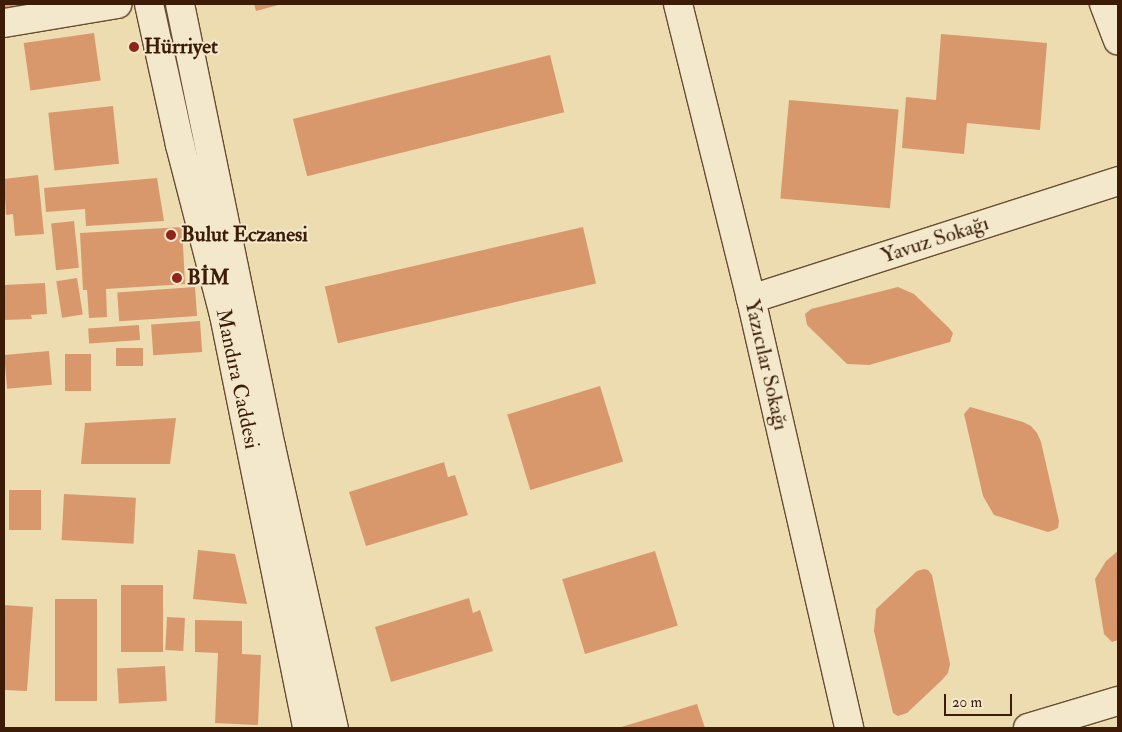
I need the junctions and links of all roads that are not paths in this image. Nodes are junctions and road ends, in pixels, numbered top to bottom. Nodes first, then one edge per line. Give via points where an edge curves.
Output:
1 (117, 4) edge
2 (149, 4) edge
3 (180, 4) edge
4 (678, 4) edge
5 (1104, 4) edge
6 (4, 23) edge
7 (1118, 40) edge
8 (1118, 181) edge
9 (751, 299) junction
10 (1118, 701) edge
11 (307, 728) edge
12 (334, 728) edge
13 (848, 728) edge
14 (1028, 728) edge

1 - 6 main road
2 - 11 main road, Mandıra Caddesi via 180,145 224,315
3 - 12 main road, Mandıra Caddesi via 271,447
4 - 9 main road, Yazıcılar Sokağı
5 - 7 main road
8 - 9 main road, Yavuz Sokağı
9 - 13 main road, Yazıcılar Sokağı
10 - 14 main road

